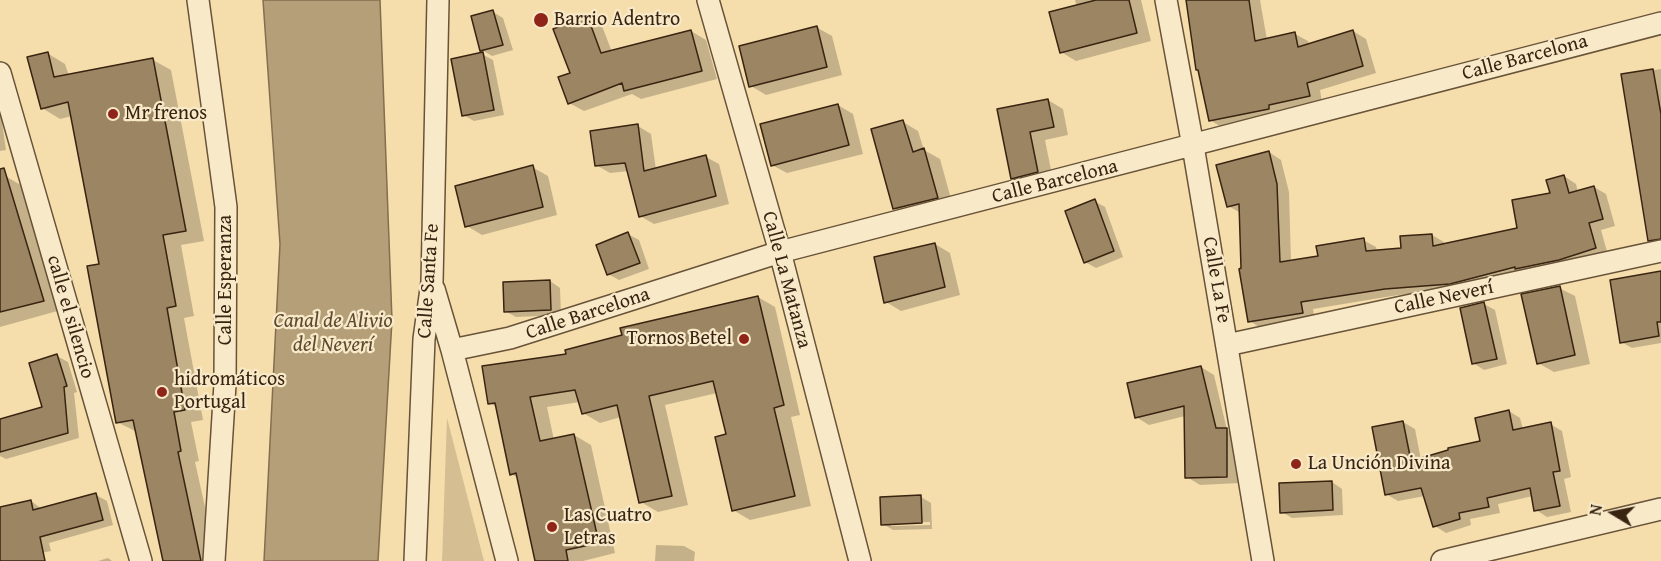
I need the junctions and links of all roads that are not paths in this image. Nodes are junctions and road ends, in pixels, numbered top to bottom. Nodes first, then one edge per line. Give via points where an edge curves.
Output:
1 (198, 0) edge
2 (438, 0) edge
3 (708, 0) edge
4 (1166, 0) edge
5 (1661, 23) edge
6 (0, 73) edge
7 (1193, 146) junction
8 (1661, 251) edge
9 (780, 252) junction
10 (432, 282) junction
11 (1227, 345) junction
12 (452, 350) junction
13 (1661, 509) edge
14 (141, 561) edge
15 (214, 561) edge
16 (415, 561) edge
17 (507, 561) edge
18 (860, 561) edge
19 (1263, 561) edge
20 (1442, 561) edge

1 - 15 street, Calle Esperanza via 226,207 225,384
2 - 10 street, Calle Santa Fe
3 - 9 street, Calle La Matanza
4 - 7 street, Calle La Fe
5 - 7 street, Calle Barcelona
6 - 14 street, calle el silencio
7 - 9 street, Calle Barcelona
7 - 11 street, Calle La Fe
8 - 11 street, Calle Neverí
9 - 12 street, Calle Barcelona via 510,338
9 - 18 street, Calle La Matanza
10 - 12 street
10 - 16 street, Calle Santa Fe via 424,339
11 - 19 street, Calle La Fe
12 - 17 street
13 - 20 street

